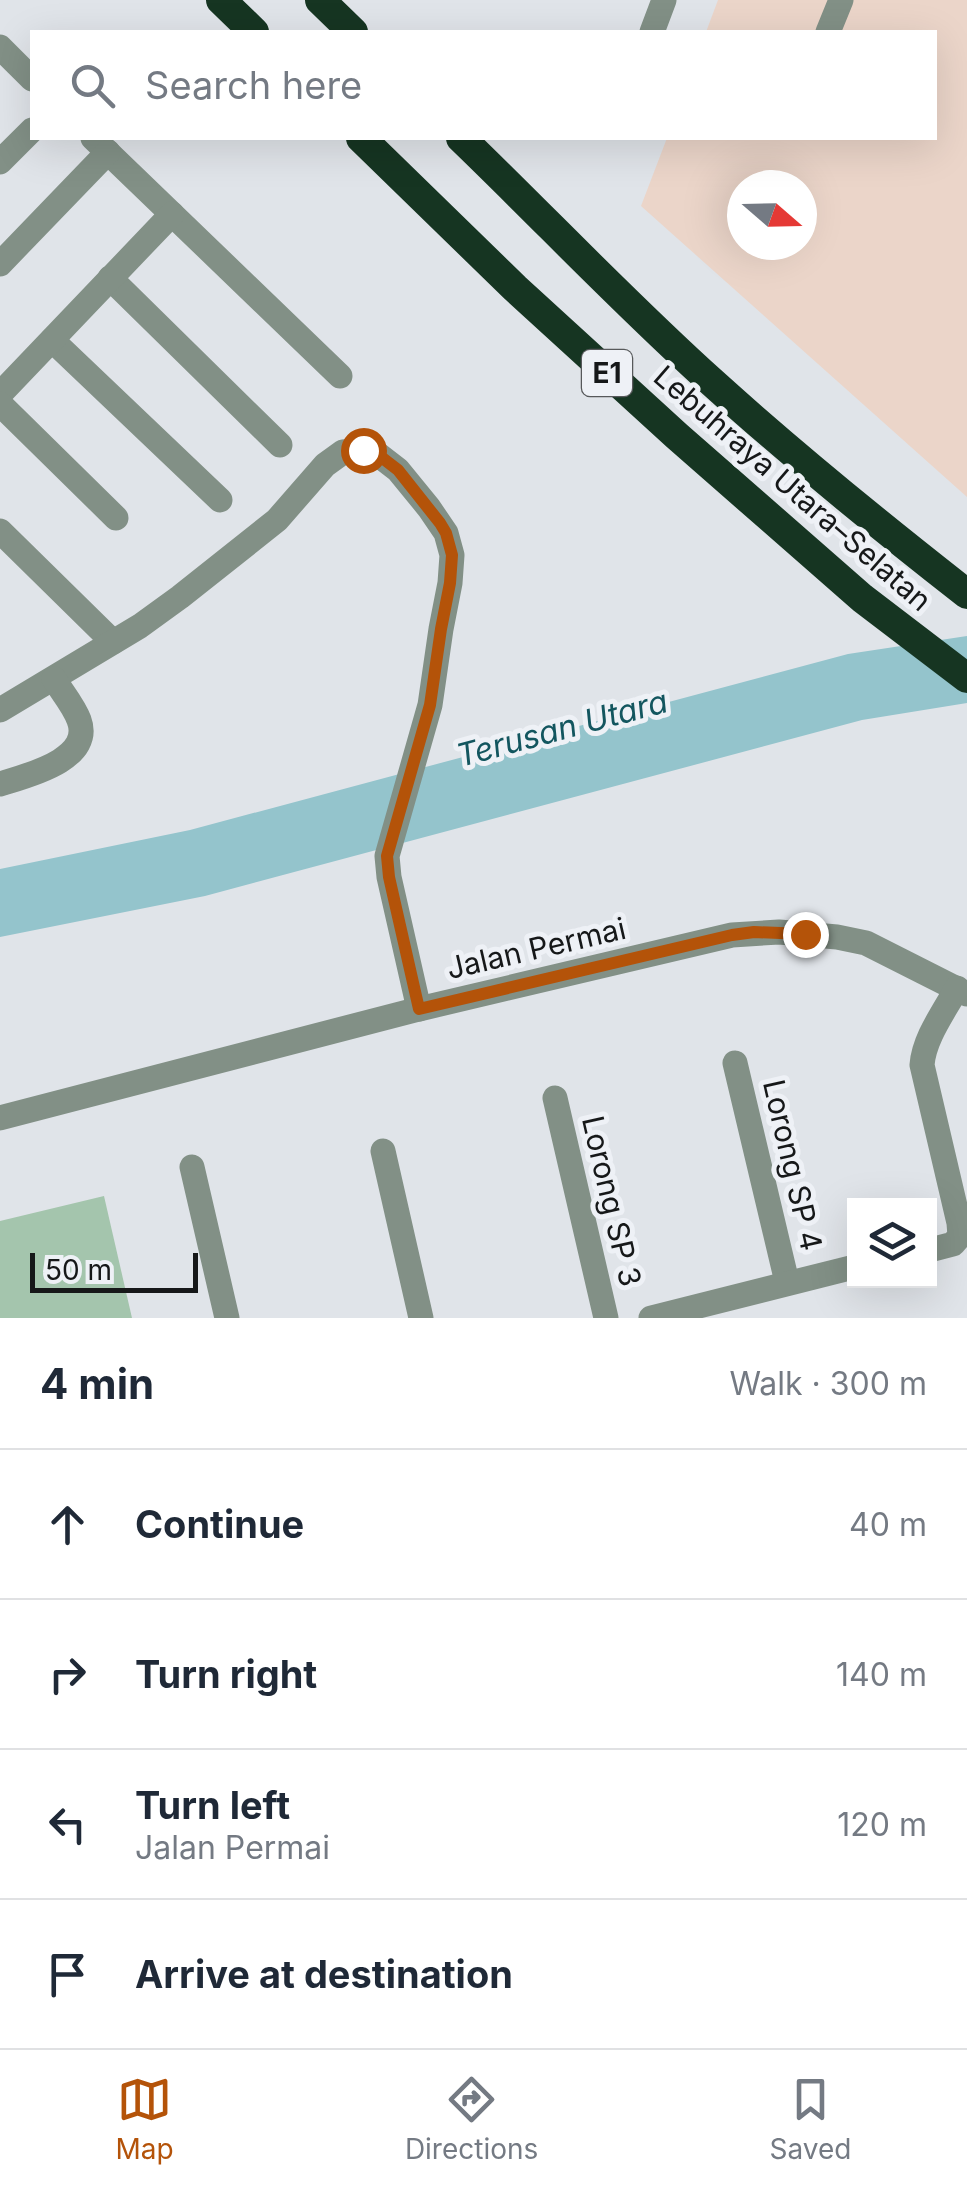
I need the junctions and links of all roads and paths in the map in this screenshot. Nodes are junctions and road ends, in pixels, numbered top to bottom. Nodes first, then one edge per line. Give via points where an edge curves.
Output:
1 (221, 0) edge
2 (320, 0) edge
3 (664, 0) edge
4 (841, 0) edge
5 (252, 30) edge
6 (351, 30) edge
7 (653, 30) edge
8 (829, 30) edge
9 (0, 47) edge
10 (30, 76) edge
11 (30, 132) edge
12 (363, 140) edge
13 (463, 140) edge
14 (101, 145) edge
15 (0, 162) edge
16 (172, 214) junction
17 (0, 264) edge
18 (110, 278) junction
19 (52, 340) junction
20 (340, 376) dead end
21 (0, 394) edge
22 (0, 404) edge
23 (280, 445) dead end
24 (220, 500) dead end
25 (116, 518) dead end
26 (0, 532) edge
27 (967, 594) edge
28 (113, 642) junction
29 (54, 678) junction
30 (967, 678) edge
31 (0, 710) edge
32 (0, 784) edge
33 (962, 991) edge
34 (419, 1009) junction
35 (735, 1062) dead end
36 (555, 1098) dead end
37 (0, 1118) edge
38 (383, 1151) dead end
39 (192, 1167) dead end
40 (941, 1247) edge
41 (847, 1269) edge
42 (787, 1282) junction
43 (227, 1318) edge
44 (421, 1318) edge
45 (606, 1318) edge
46 (652, 1318) edge

1 - 5 highway
2 - 6 highway
3 - 7 street
4 - 8 street
9 - 10 street
11 - 15 street
12 - 30 highway, Lebuhraya Utara–Selatan / E1 via 585,353 862,598
13 - 27 highway, Lebuhraya Utara–Selatan / E1 via 712,382
14 - 16 street
14 - 17 street
16 - 18 street
16 - 20 street
18 - 19 street
18 - 23 street
19 - 21 street
19 - 24 street
22 - 25 street
26 - 28 street
28 - 29 street
28 - 34 street via 250,543 344,452 376,453 398,470 446,533 452,555 423,737 387,856
29 - 31 street
29 - 32 street via 81,723 80,736 53,767
33 - 34 street, Jalan Permai via 866,943 754,932
33 - 40 street via 928,1042 922,1065 960,1223 960,1236
34 - 37 street, Jalan Permai
35 - 42 street, Lorong SP 4
36 - 45 street, Lorong SP 3
38 - 44 street
39 - 43 street
41 - 42 street
42 - 46 street

